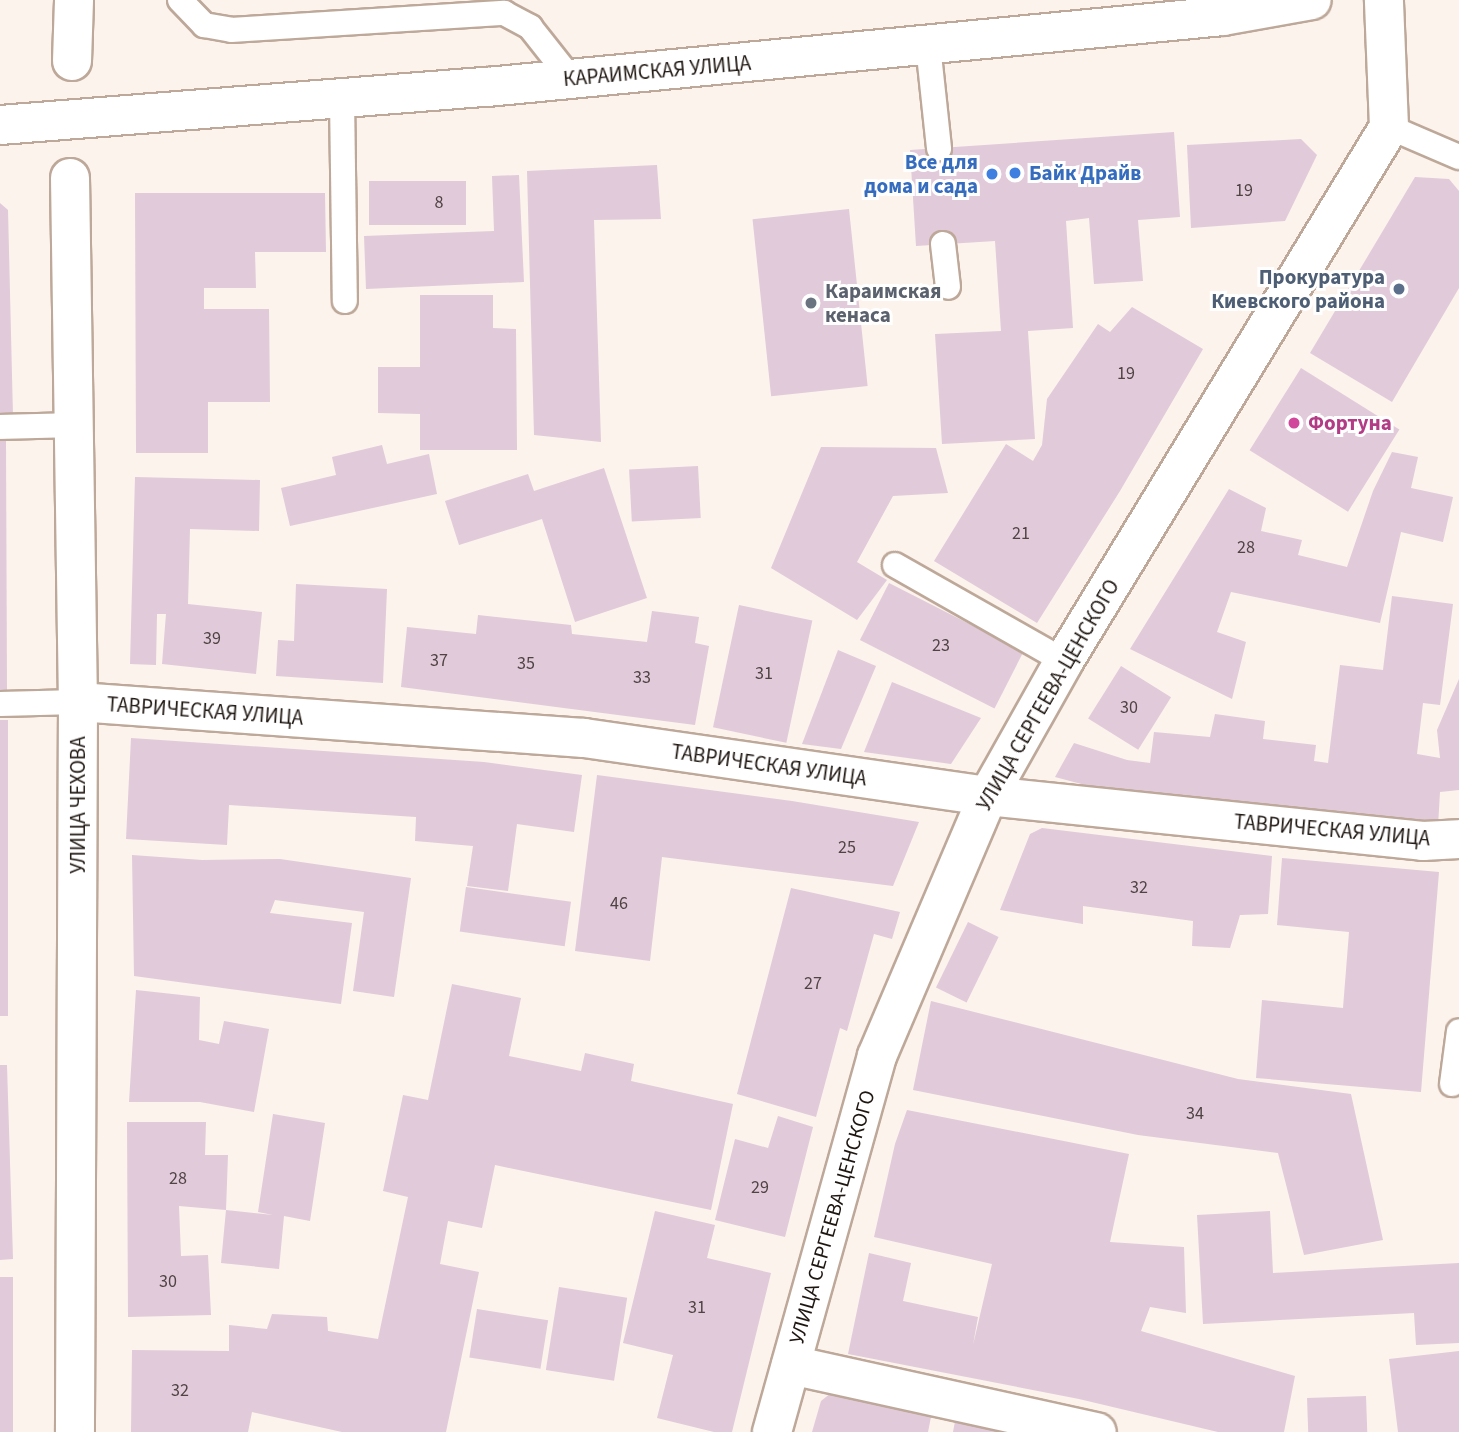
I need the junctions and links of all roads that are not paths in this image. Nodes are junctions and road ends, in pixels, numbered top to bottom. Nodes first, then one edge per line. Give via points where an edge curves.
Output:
1 (74, 0) edge
2 (180, 0) edge
3 (1312, 0) edge
4 (1384, 0) edge
5 (928, 45) junction
6 (72, 61) dead end
7 (571, 79) junction
8 (342, 98) junction
9 (0, 125) edge
10 (1389, 127) junction
11 (939, 148) dead end
12 (1459, 157) edge
13 (70, 178) dead end
14 (943, 244) dead end
15 (948, 287) dead end
16 (345, 301) dead end
17 (74, 425) junction
18 (0, 427) edge
19 (895, 565) dead end
20 (1064, 661) junction
21 (78, 702) junction
22 (0, 704) edge
23 (988, 796) junction
24 (1459, 839) edge
25 (1459, 1031) edge
26 (1452, 1084) dead end
27 (791, 1365) junction
28 (75, 1432) edge
29 (772, 1432) edge
30 (1097, 1432) edge

1 - 6 street
2 - 7 lane via 204,24 231,30 504,13 530,27
3 - 5 street, КАРАИМСКАЯ УЛИЦА via 1223,16
4 - 10 street
5 - 7 street, КАРАИМСКАЯ УЛИЦА
5 - 11 lane
7 - 8 street, КАРАИМСКАЯ УЛИЦА
8 - 9 street, КАРАИМСКАЯ УЛИЦА
8 - 16 lane
10 - 12 lane
10 - 20 street, УЛИЦА СЕРГЕЕВА-ЦЕНСКОГО
13 - 17 street, УЛИЦА ЧЕХОВА
14 - 15 lane
17 - 18 lane
17 - 21 street, УЛИЦА ЧЕХОВА
19 - 20 lane
20 - 23 street, УЛИЦА СЕРГЕЕВА-ЦЕНСКОГО
21 - 22 lane
21 - 23 street, ТАВРИЧЕСКАЯ УЛИЦА via 584,738
21 - 28 street, УЛИЦА ЧЕХОВА
23 - 24 street, ТАВРИЧЕСКАЯ УЛИЦА via 1423,841
23 - 27 street, УЛИЦА СЕРГЕЕВА-ЦЕНСКОГО via 877,1056
25 - 26 lane
27 - 29 street, УЛИЦА СЕРГЕЕВА-ЦЕНСКОГО
27 - 30 street

